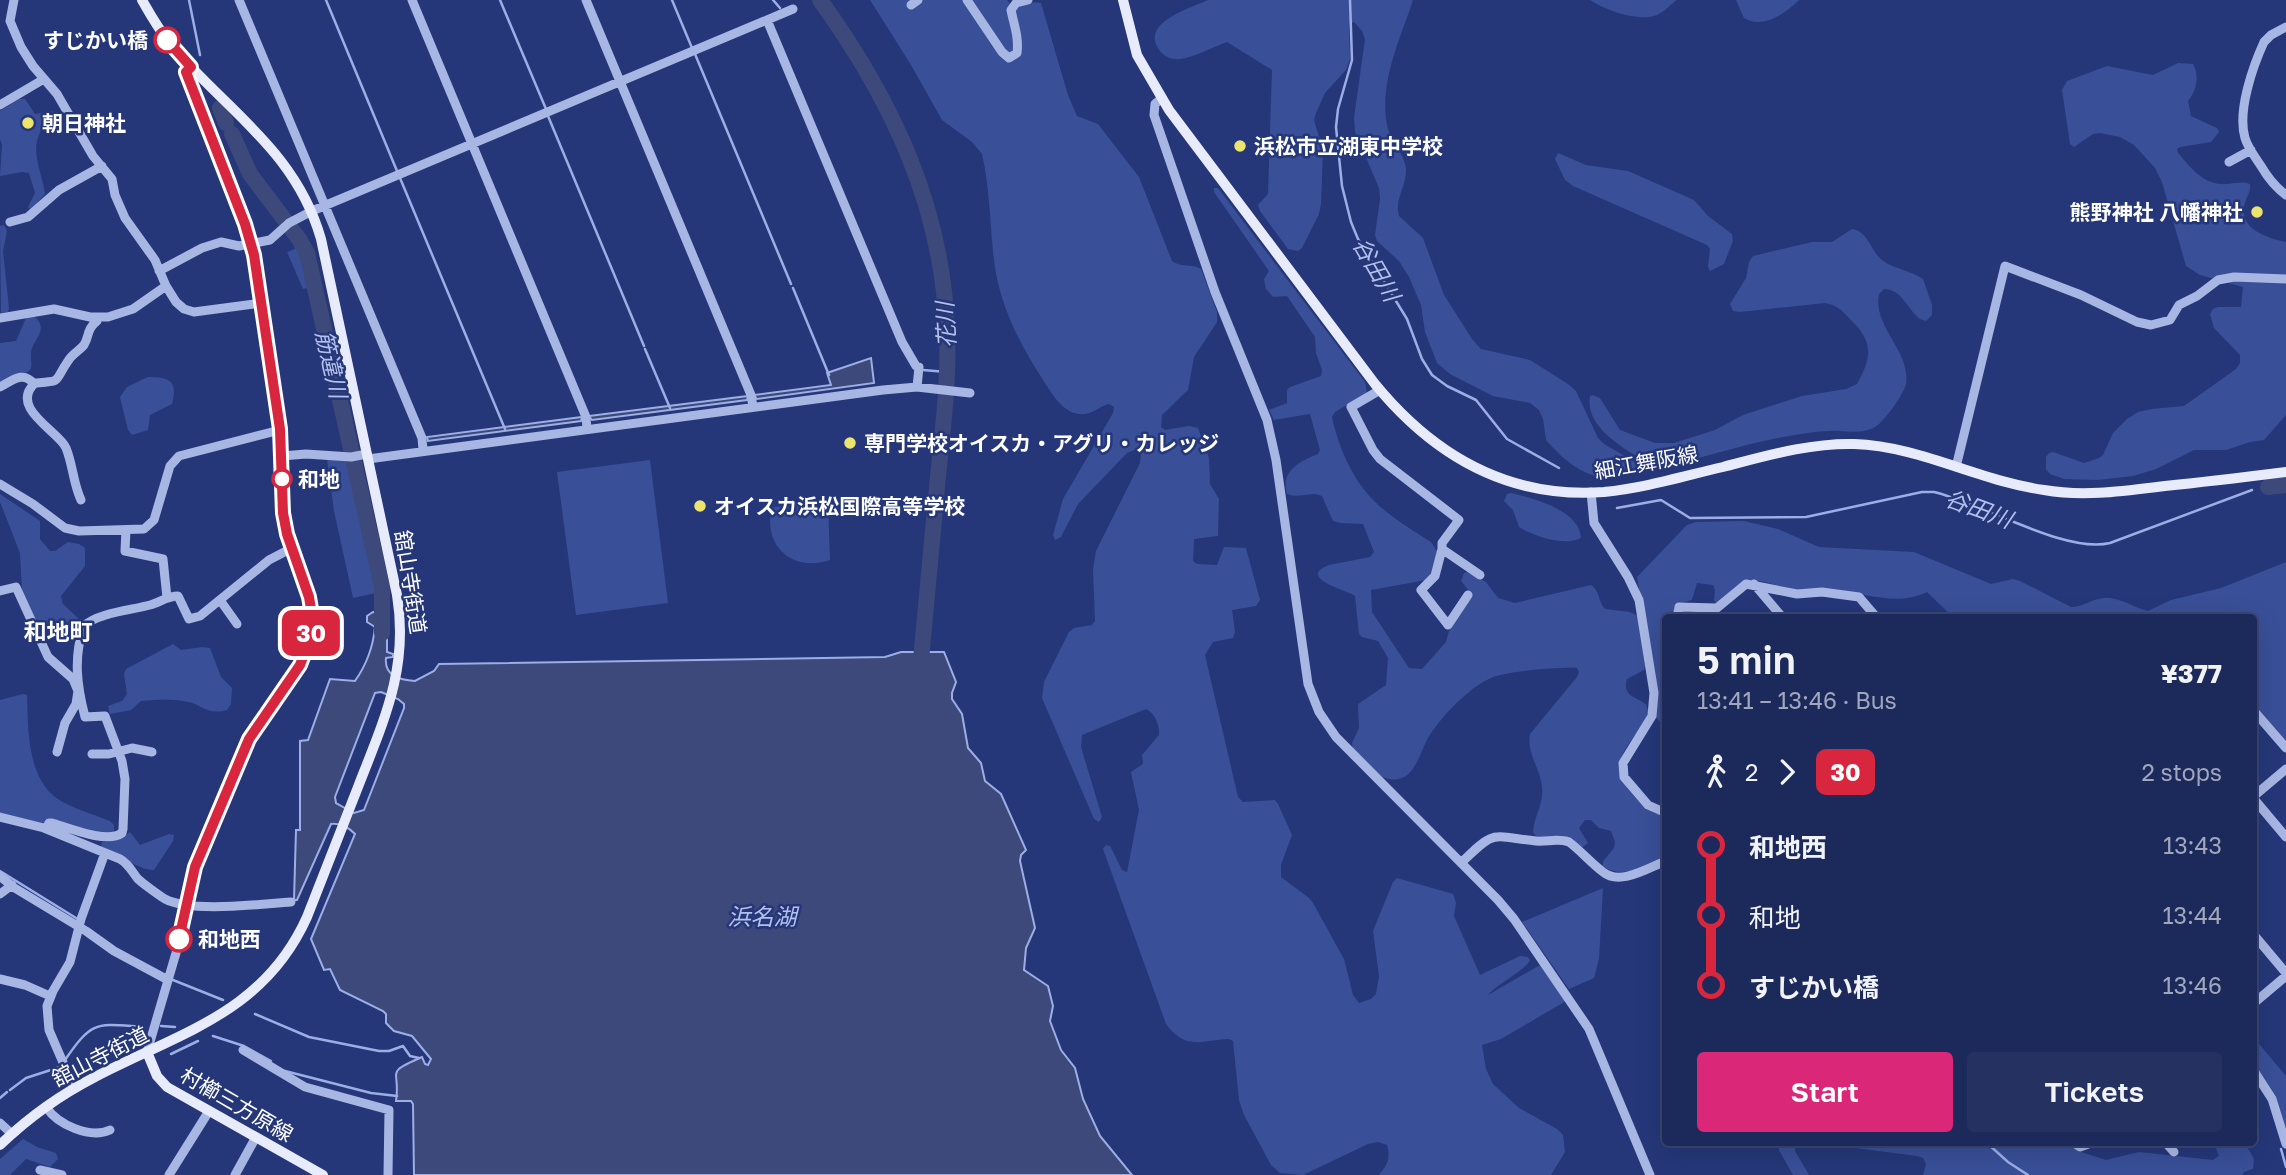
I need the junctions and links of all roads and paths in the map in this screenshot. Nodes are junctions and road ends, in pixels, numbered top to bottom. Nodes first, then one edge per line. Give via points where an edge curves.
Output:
1 (14, 0) edge
2 (145, 0) edge
3 (239, 0) edge
4 (412, 0) edge
5 (586, 0) edge
6 (967, 0) edge
7 (1028, 0) edge
8 (1123, 0) edge
9 (793, 9) dead end
10 (10, 19) junction
11 (767, 20) junction
12 (0, 24) edge
13 (2286, 27) edge
14 (191, 67) junction
15 (44, 79) junction
16 (620, 82) junction
17 (1162, 98) junction
18 (0, 105) edge
19 (472, 144) junction
20 (2251, 150) junction
21 (2229, 162) dead end
22 (102, 166) junction
23 (2286, 195) edge
24 (325, 206) junction
25 (312, 211) junction
26 (10, 222) dead end
27 (251, 245) junction
28 (159, 271) junction
29 (2286, 279) edge
30 (166, 286) junction
31 (261, 303) junction
32 (0, 318) edge
33 (97, 318) junction
34 (34, 383) junction
35 (0, 387) edge
36 (919, 388) junction
37 (1380, 390) junction
38 (970, 393) dead end
39 (752, 407) junction
40 (587, 429) junction
41 (280, 430) junction
42 (424, 450) junction
43 (282, 456) junction
44 (361, 456) junction
45 (1956, 467) junction
46 (2286, 472) edge
47 (0, 484) edge
48 (1591, 492) junction
49 (81, 500) dead end
50 (126, 530) junction
51 (292, 548) junction
52 (1442, 550) junction
53 (1480, 575) dead end
54 (1754, 584) junction
55 (0, 592) edge
56 (1468, 595) dead end
57 (167, 598) junction
58 (220, 600) junction
59 (1678, 614) edge
60 (1780, 614) edge
61 (1874, 614) edge
62 (237, 624) dead end
63 (78, 691) junction
64 (2257, 714) edge
65 (2286, 748) edge
66 (152, 751) dead end
67 (57, 752) dead end
68 (118, 752) junction
69 (92, 754) dead end
70 (2286, 768) edge
71 (2257, 795) edge
72 (2257, 802) edge
73 (1662, 812) edge
74 (0, 817) edge
75 (46, 829) junction
76 (2286, 837) edge
77 (105, 853) junction
78 (1662, 862) edge
79 (1461, 863) junction
80 (0, 876) edge
81 (12, 885) junction
82 (0, 894) edge
83 (291, 902) dead end
84 (185, 906) junction
85 (79, 927) junction
86 (2257, 939) edge
87 (2286, 974) edge
88 (0, 979) edge
89 (168, 980) junction
90 (50, 996) junction
91 (2257, 1000) edge
92 (243, 1050) dead end
93 (147, 1052) junction
94 (2257, 1076) edge
95 (74, 1088) junction
96 (46, 1107) junction
97 (208, 1111) junction
98 (0, 1123) edge
99 (110, 1130) dead end
100 (12, 1134) junction
101 (256, 1137) junction
102 (2286, 1144) edge
103 (0, 1145) edge
104 (2169, 1146) edge
105 (2174, 1152) dead end
106 (40, 1170) dead end
107 (62, 1175) edge
108 (170, 1175) edge
109 (235, 1175) edge
110 (323, 1175) edge
111 (388, 1175) edge
112 (1650, 1175) edge

1 - 10 street
2 - 14 main road, 舘山寺街道 via 157,25
3 - 24 street
4 - 19 street
5 - 16 street
6 - 7 street via 1009,58 1017,53 1011,10
8 - 17 main road, 細江舞阪線 via 1137,55
9 - 11 street
10 - 12 street
10 - 15 street via 21,47
11 - 16 street
11 - 36 street via 902,342 919,367
13 - 20 street via 2264,42 2245,101 2243,128
14 - 25 main road, 舘山寺街道 via 282,160
14 - 27 street via 186,72
15 - 18 street
15 - 22 street
16 - 19 street
16 - 39 street via 751,395
17 - 37 main road, 細江舞阪線
17 - 79 street via 1155,104 1154,115 1221,310 1271,433 1313,699 1336,737
19 - 24 street
19 - 40 street via 586,417
20 - 21 street
20 - 23 street via 2272,183
22 - 26 street via 59,190 30,215
22 - 28 street via 112,179 125,218
24 - 25 street
24 - 42 street
25 - 27 street via 274,238
25 - 44 main road, 舘山寺街道
27 - 28 street via 221,242
27 - 31 street
28 - 30 street
29 - 45 street via 2218,280 2179,305 2170,320 2151,325 2006,266
30 - 31 street via 189,311
30 - 33 street via 125,312
31 - 41 street
32 - 33 street via 54,309
33 - 34 street via 85,344 70,358 58,380
34 - 35 street via 19,377
34 - 49 street via 29,394 32,410 41,425 66,446
36 - 38 street
36 - 39 street
37 - 48 main road, 細江舞阪線 via 1427,438 1476,468 1531,487
37 - 52 street via 1350,407 1376,455 1459,520
39 - 40 street
40 - 42 street
41 - 43 street
41 - 50 street via 179,456 170,466 155,520 144,529
42 - 44 street
43 - 44 street
43 - 51 street via 283,513
44 - 93 main road, 舘山寺街道 via 400,608 398,674 392,698 301,930 278,967 237,1005
45 - 46 main road, 細江舞阪線 via 2028,488 2075,494
45 - 48 main road, 細江舞阪線 via 1887,448 1827,445 1636,488
47 - 50 street via 65,528
48 - 73 street via 1594,523 1639,600 1654,693 1652,716 1623,762 1624,776 1648,805
50 - 57 street via 125,551 163,559
51 - 58 street via 269,560
51 - 84 street via 311,605 308,644 294,675 246,747 192,873
52 - 53 street
52 - 56 street via 1435,576 1421,590 1448,625
54 - 59 street via 1739,588 1717,608 1679,607
54 - 60 street
54 - 61 street via 1802,594 1860,597
55 - 63 street via 16,587 48,657 73,679
57 - 58 street via 178,596 189,620
57 - 63 street via 84,626 77,658
58 - 62 street
63 - 67 street
63 - 68 street via 85,717 105,716
64 - 65 street
66 - 68 street via 132,748
68 - 69 street
68 - 75 street via 125,784 122,834 105,838 52,823
70 - 71 street
72 - 76 street
74 - 75 street
75 - 77 street
77 - 84 street via 124,860 140,882 163,898
77 - 85 street
78 - 79 street via 1613,877 1569,842 1501,836 1487,838
79 - 112 street via 1514,919 1582,1016
80 - 81 street
81 - 82 street
81 - 85 street
83 - 84 street
84 - 89 street
85 - 89 street
85 - 90 street via 68,968
86 - 87 street
87 - 91 street
88 - 90 street
89 - 93 street
90 - 95 street via 49,1030
92 - 111 street via 292,1080 389,1110
93 - 95 main road, 舘山寺街道
93 - 97 main road, 村櫛三方原線 via 163,1084
94 - 102 street via 2272,1099
95 - 96 main road, 舘山寺街道
96 - 99 street via 80,1132
96 - 100 main road, 舘山寺街道
97 - 101 main road, 村櫛三方原線
97 - 108 street
98 - 100 street
100 - 103 main road, 舘山寺街道
101 - 109 street
101 - 110 main road, 村櫛三方原線
104 - 105 street
106 - 107 street

